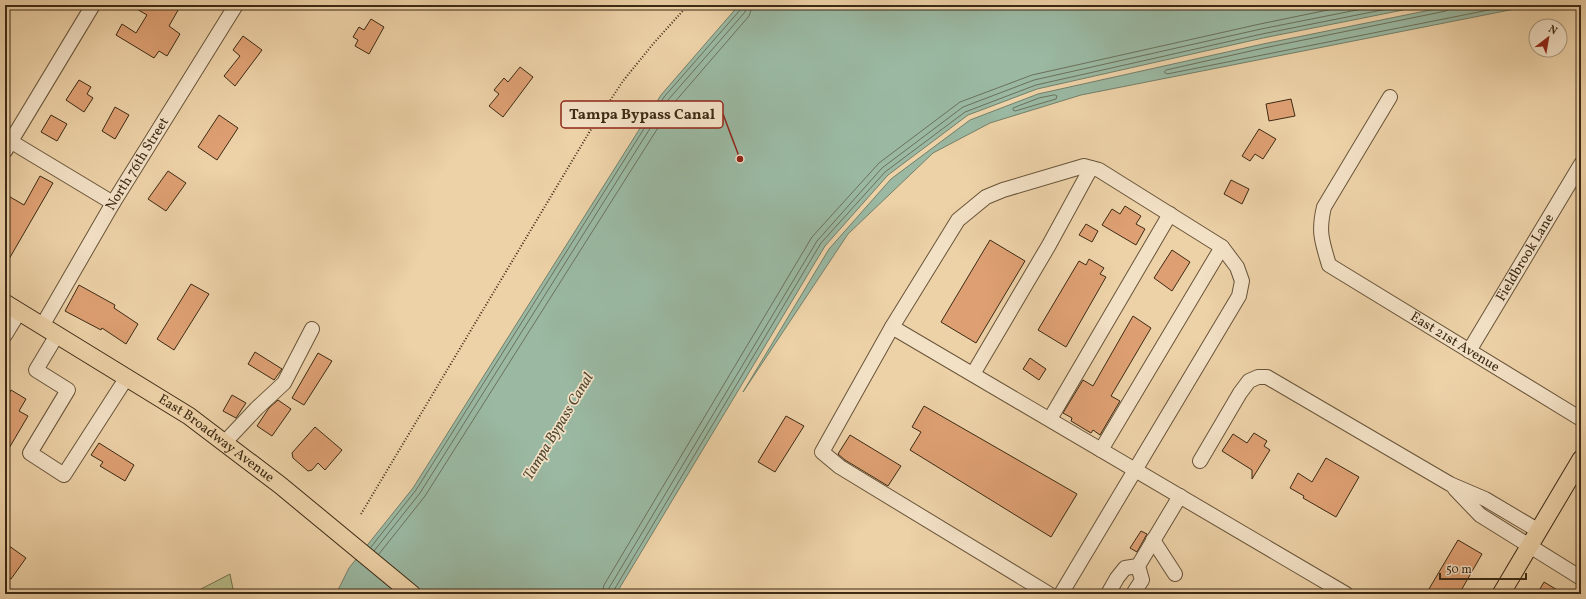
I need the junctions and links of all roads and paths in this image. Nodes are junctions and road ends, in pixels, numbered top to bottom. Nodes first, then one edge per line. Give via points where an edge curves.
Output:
1 (93, 5) edge
2 (236, 5) edge
3 (688, 5) edge
4 (1390, 97) dead end
5 (7, 144) edge
6 (1581, 164) edge
7 (1091, 168) junction
8 (113, 204) junction
9 (1170, 214) junction
10 (1222, 247) junction
11 (5, 303) edge
12 (19, 312) junction
13 (42, 326) junction
14 (892, 327) junction
15 (312, 329) dead end
16 (5, 335) edge
17 (57, 335) junction
18 (1469, 351) junction
19 (973, 374) junction
20 (127, 377) junction
21 (1050, 419) junction
22 (1581, 419) edge
23 (225, 442) junction
24 (1101, 450) junction
25 (1581, 459) edge
26 (1200, 461) dead end
27 (1135, 470) junction
28 (1450, 484) junction
29 (1180, 496) junction
30 (361, 514) dead end
31 (1539, 531) junction
32 (1153, 540) junction
33 (1530, 547) junction
34 (1138, 566) junction
35 (1175, 574) dead end
36 (1581, 578) edge
37 (1340, 592) edge
38 (412, 594) edge
39 (1049, 594) edge
40 (1061, 594) edge
41 (1108, 594) edge
42 (1133, 594) edge
43 (1501, 594) edge

1 - 5 street
2 - 8 street, North 76th Street
3 - 30 path via 624,81 590,131
4 - 18 street, East 21st Avenue via 1324,207 1320,225 1329,265
5 - 8 street
6 - 18 street, Fieldbrook Lane
7 - 9 street via 1099,170
7 - 14 street via 1084,166 986,197 958,220
7 - 19 street
8 - 13 street, North 76th Street
9 - 10 street
9 - 21 street
10 - 24 street
10 - 27 street via 1237,267 1242,281 1239,296
11 - 12 main road, East Broadway Avenue
12 - 13 main road, East Broadway Avenue
12 - 16 street
13 - 17 main road, East Broadway Avenue
14 - 19 street
14 - 39 street via 822,452 840,467
15 - 23 street via 284,383
17 - 20 main road, East Broadway Avenue
17 - 20 street via 36,370 68,390 30,454 64,475
18 - 22 street, East 21st Avenue
19 - 21 street
20 - 23 main road, East Broadway Avenue
21 - 24 street
23 - 38 main road, East Broadway Avenue
24 - 27 street
25 - 31 main road
26 - 28 street via 1249,381 1267,377
27 - 29 street
27 - 40 street
28 - 31 street via 1485,499
28 - 33 street via 1480,515
29 - 32 street
29 - 37 street
31 - 33 main road
32 - 34 street
32 - 35 street
33 - 36 street
33 - 43 main road
34 - 41 street via 1125,568
34 - 42 street via 1142,580

